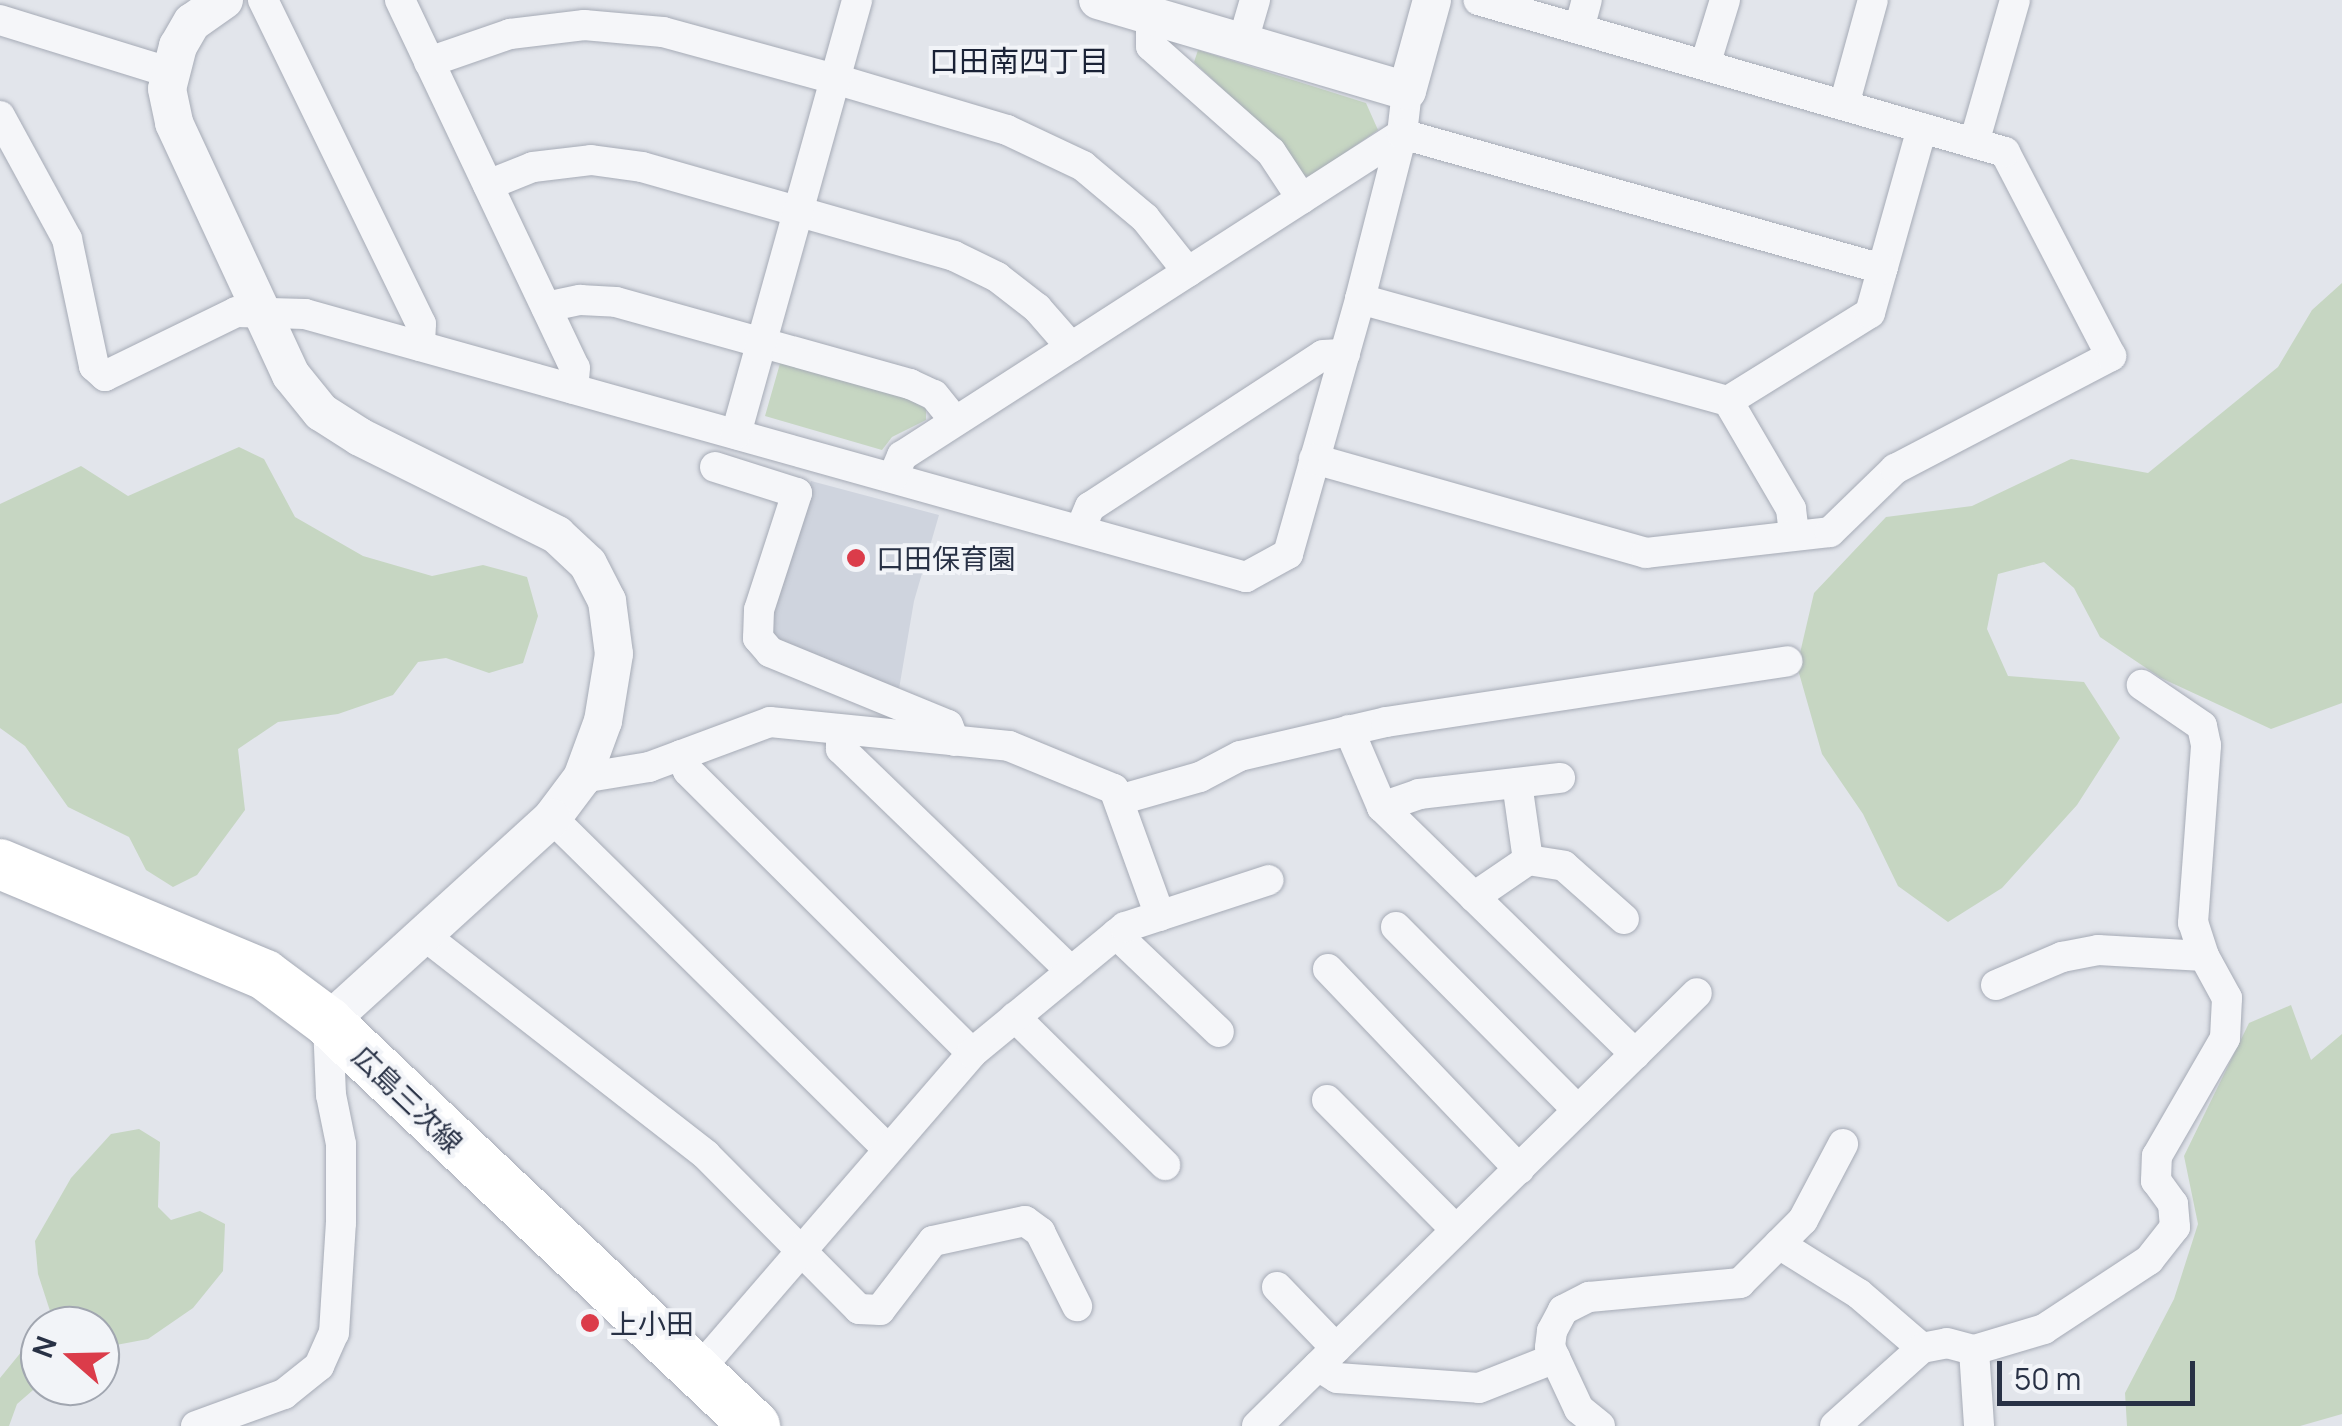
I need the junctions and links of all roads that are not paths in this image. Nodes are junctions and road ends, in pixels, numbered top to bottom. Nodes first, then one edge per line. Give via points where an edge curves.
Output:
1 (224, 0) edge
2 (263, 0) edge
3 (400, 0) edge
4 (857, 0) edge
5 (1098, 0) edge
6 (1255, 0) edge
7 (1432, 0) edge
8 (1478, 0) edge
9 (1725, 0) edge
10 (1873, 0) edge
11 (2015, 0) edge
12 (1583, 14) edge
13 (1150, 15) junction
14 (0, 20) edge
15 (1243, 41) junction
16 (429, 62) junction
17 (1705, 65) junction
18 (171, 73) junction
19 (835, 80) junction
20 (1407, 91) junction
21 (1844, 105) junction
22 (0, 116) edge
23 (1922, 128) junction
24 (1402, 134) junction
25 (1974, 143) junction
26 (488, 186) junction
27 (1302, 199) junction
28 (798, 212) junction
29 (1882, 269) junction
30 (1188, 272) junction
31 (1360, 299) junction
32 (546, 308) junction
33 (264, 310) junction
34 (762, 342) junction
35 (420, 346) junction
36 (1071, 347) junction
37 (1345, 354) junction
38 (573, 389) junction
39 (1728, 401) junction
40 (956, 421) junction
41 (736, 434) junction
42 (1314, 459) junction
43 (715, 467) dead end
44 (893, 477) junction
45 (1080, 530) junction
46 (1794, 533) junction
47 (1787, 661) dead end
48 (2142, 685) dead end
49 (841, 730) junction
50 (1350, 730) junction
51 (954, 740) junction
52 (681, 755) junction
53 (582, 778) junction
54 (1560, 778) dead end
55 (1518, 783) junction
56 (1119, 800) junction
57 (1382, 807) junction
58 (552, 818) junction
59 (1528, 860) junction
60 (0, 864) edge
61 (1269, 880) dead end
62 (1474, 898) junction
63 (1160, 916) junction
64 (1624, 919) dead end
65 (1396, 927) dead end
66 (1116, 934) junction
67 (425, 936) junction
68 (2204, 956) junction
69 (1328, 969) dead end
70 (1071, 971) junction
71 (1996, 986) dead end
72 (1697, 993) dead end
73 (1015, 1016) junction
74 (328, 1022) junction
75 (1218, 1032) dead end
76 (972, 1053) junction
77 (1635, 1054) junction
78 (1328, 1100) dead end
79 (1578, 1110) junction
80 (1843, 1144) dead end
81 (888, 1149) junction
82 (1165, 1165) dead end
83 (1519, 1168) junction
84 (1456, 1230) junction
85 (1779, 1244) junction
86 (800, 1252) junction
87 (1277, 1287) dead end
88 (1077, 1306) dead end
89 (1922, 1348) junction
90 (1974, 1350) junction
91 (1327, 1357) junction
92 (1554, 1358) junction
93 (696, 1373) junction
94 (1842, 1424) edge
95 (196, 1426) edge
96 (755, 1426) edge
97 (1258, 1426) edge
98 (1600, 1426) edge
99 (1979, 1426) edge

1 - 18 street via 192,22
2 - 35 street via 420,324
3 - 16 street
4 - 19 street
5 - 13 street
6 - 15 street
7 - 20 street
8 - 12 street
9 - 17 street
10 - 21 street
11 - 25 street
12 - 17 street
13 - 15 street
13 - 27 street via 1151,46 1271,152
14 - 18 street
15 - 20 street
16 - 19 street via 510,34 584,25 664,32
16 - 26 street
17 - 21 street
18 - 33 street via 174,124
19 - 28 street
19 - 30 street via 1007,130 1083,166 1144,218
20 - 24 street
21 - 23 street
22 - 33 street via 66,239 94,366 105,376 236,312
23 - 25 street
23 - 29 street
24 - 27 street
24 - 29 street
24 - 31 street
25 - 46 street via 2005,152 2112,356 1895,469 1830,532
26 - 28 street via 533,167 591,160 642,167
26 - 32 street
27 - 30 street
28 - 34 street
28 - 36 street via 954,256 997,277 1038,308
29 - 39 street via 1870,313
30 - 36 street
31 - 37 street
31 - 39 street
32 - 34 street via 580,300 616,302
32 - 38 street via 575,368
33 - 35 street via 305,314
33 - 53 street via 292,375 322,412 557,535 588,564 607,601 614,654 603,721
34 - 40 street via 910,384 934,395
34 - 41 street
35 - 38 street
36 - 40 street
37 - 42 street
37 - 45 street via 1323,355 1090,507
38 - 41 street
39 - 46 street via 1790,509
40 - 44 street via 902,456
41 - 44 street
42 - 45 street via 1288,554 1246,576
42 - 46 street via 1646,553
43 - 51 street via 797,493 758,610 758,638 770,652 948,724
44 - 45 street
47 - 50 street
48 - 68 street via 2202,726 2193,924
49 - 51 street
49 - 52 street via 770,722
49 - 70 street via 841,749
50 - 56 street via 1240,756 1200,777
50 - 57 street
51 - 56 street via 1009,746 1114,789
52 - 53 street
52 - 76 street via 688,771
53 - 58 street
54 - 55 street
55 - 57 street via 1419,794
55 - 59 street
56 - 63 street
57 - 62 street
58 - 67 street
58 - 81 street
59 - 62 street
59 - 64 street via 1564,866
60 - 74 main road, 広島三次線 via 265,975
61 - 63 street
62 - 77 street
63 - 66 street
65 - 79 street
66 - 70 street
66 - 75 street
67 - 74 street
67 - 86 street via 706,1155
68 - 71 street via 2098,950 2062,957
68 - 90 street via 2227,998 2225,1038 2157,1156 2156,1182 2174,1204 2176,1226 2149,1260 2085,1304 2044,1329
69 - 83 street
70 - 73 street
72 - 77 street
73 - 76 street
73 - 82 street
74 - 93 main road, 広島三次線
74 - 95 street via 341,1144 334,1333 319,1366 284,1394
76 - 81 street
77 - 79 street
78 - 84 street
79 - 83 street
80 - 85 street via 1803,1220
81 - 86 street
83 - 84 street
84 - 91 street
85 - 89 street via 1860,1294
85 - 92 street via 1740,1283 1590,1297 1563,1310 1552,1331
86 - 88 street via 859,1309 880,1310 933,1242 1025,1220 1040,1232
86 - 93 street
87 - 91 street
89 - 90 street via 1948,1343
89 - 94 street
90 - 99 street
91 - 92 street via 1337,1378 1478,1388
91 - 97 street
92 - 98 street via 1579,1408
93 - 96 main road, 広島三次線

